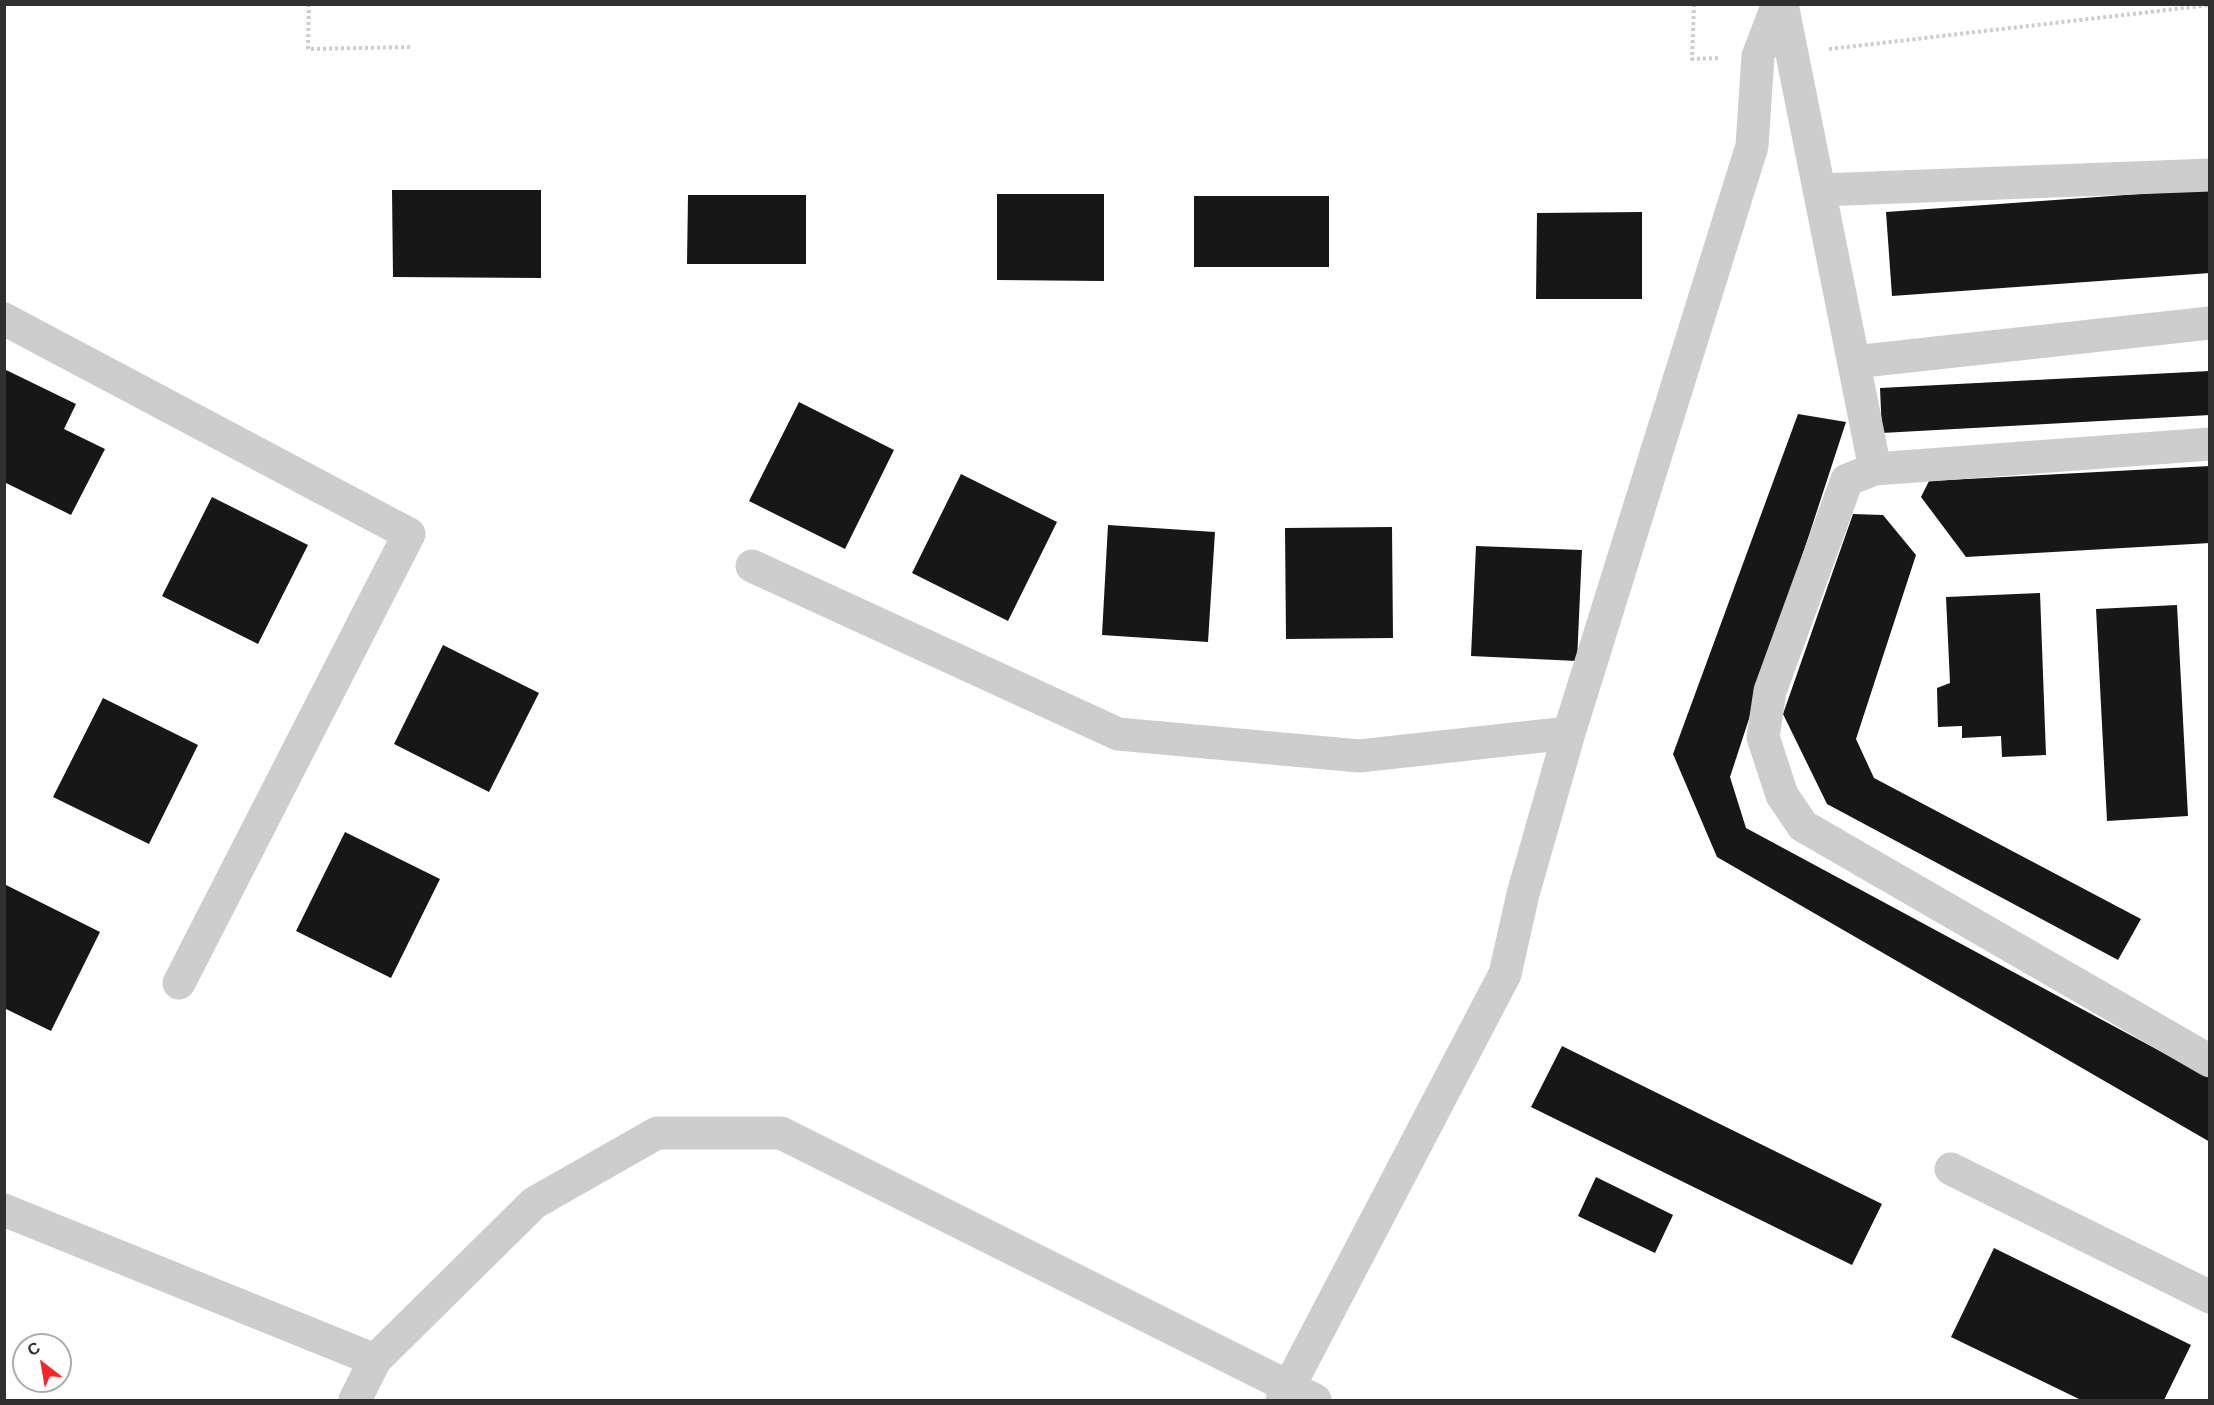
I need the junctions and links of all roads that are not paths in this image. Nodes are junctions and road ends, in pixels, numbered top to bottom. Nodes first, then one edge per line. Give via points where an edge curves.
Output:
1 (1780, 4) edge
2 (2210, 175) edge
3 (1820, 190) junction
4 (4, 319) edge
5 (2210, 323) edge
6 (1854, 362) junction
7 (2210, 444) edge
8 (1875, 469) junction
9 (752, 566) dead end
10 (1569, 733) junction
11 (178, 983) dead end
12 (2210, 1061) edge
13 (1951, 1169) dead end
14 (4, 1210) edge
15 (2210, 1297) edge
16 (375, 1360) junction
17 (1295, 1396) edge
18 (355, 1401) edge

1 - 3 lane
1 - 10 lane via 1758,56 1752,146
2 - 3 lane
3 - 6 lane
4 - 11 lane via 409,534
5 - 6 lane
6 - 8 lane
7 - 8 lane
8 - 12 lane via 1846,480 1770,691 1763,737 1782,795 1803,826
9 - 10 lane via 1118,734 1359,756
10 - 17 lane via 1523,894 1505,974
13 - 15 lane
14 - 16 lane
16 - 17 lane via 534,1203 657,1133 781,1133
16 - 18 lane

